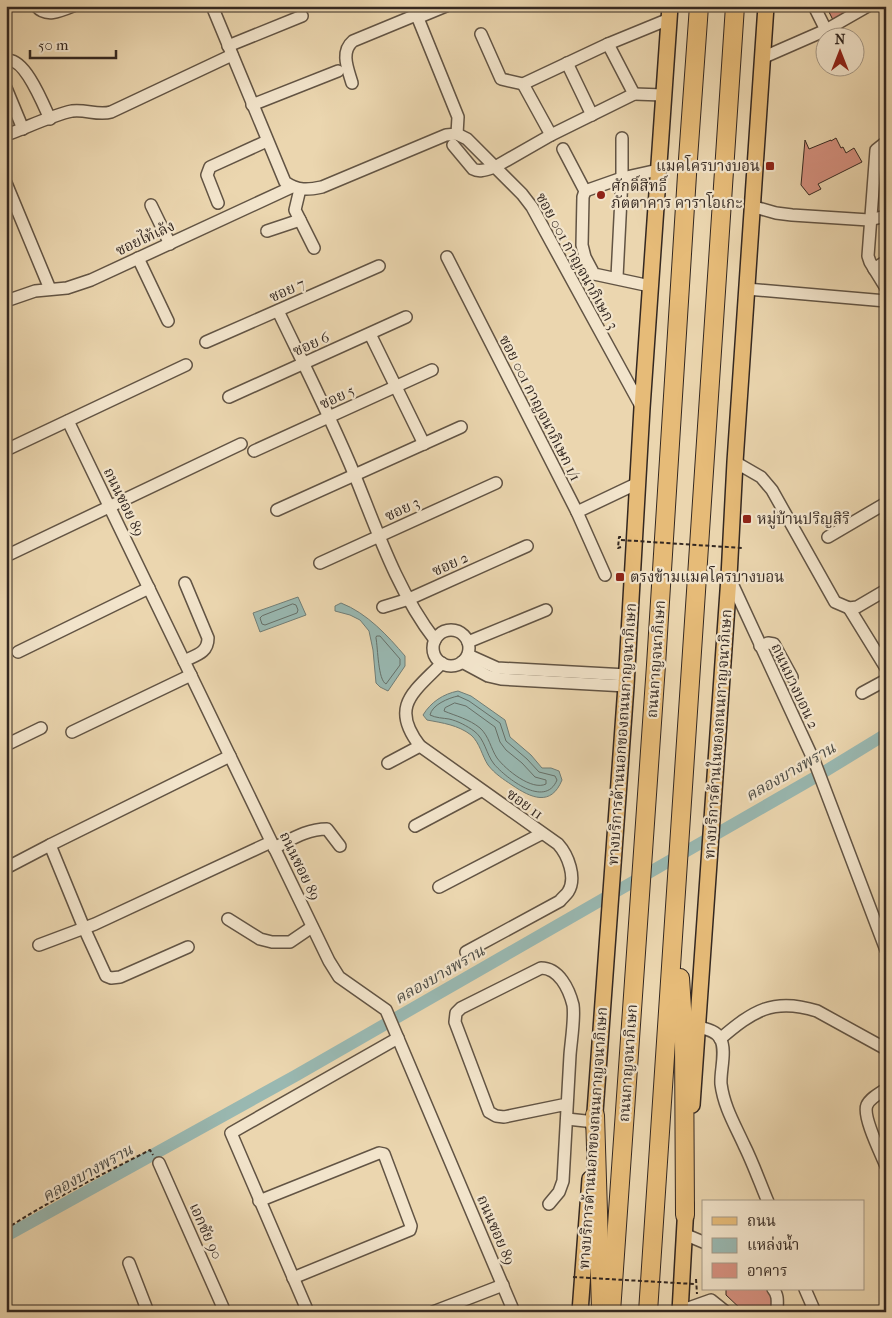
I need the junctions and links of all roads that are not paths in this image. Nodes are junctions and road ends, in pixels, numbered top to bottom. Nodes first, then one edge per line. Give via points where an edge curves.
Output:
1 (36, 6) edge
2 (73, 6) edge
3 (212, 6) edge
4 (446, 6) edge
5 (699, 6) edge
6 (735, 6) edge
7 (766, 6) edge
8 (814, 6) edge
9 (868, 6) edge
10 (669, 12) edge
11 (415, 13) edge
12 (302, 16) dead end
13 (825, 28) edge
14 (830, 28) edge
15 (481, 34) dead end
16 (814, 35) edge
17 (608, 44) junction
18 (230, 50) junction
19 (762, 58) junction
20 (6, 61) edge
21 (567, 62) junction
22 (338, 70) dead end
23 (352, 83) dead end
24 (522, 84) junction
25 (6, 88) edge
26 (634, 94) junction
27 (663, 95) junction
28 (252, 105) junction
29 (592, 115) junction
30 (50, 119) junction
31 (23, 129) junction
32 (551, 135) junction
33 (6, 136) edge
34 (622, 138) dead end
35 (455, 139) junction
36 (267, 141) junction
37 (886, 142) edge
38 (563, 149) dead end
39 (495, 167) junction
40 (658, 170) junction
41 (622, 178) junction
42 (6, 183) edge
43 (296, 188) junction
44 (585, 190) junction
45 (218, 203) dead end
46 (151, 205) dead end
47 (751, 206) junction
48 (886, 216) edge
49 (300, 220) junction
50 (869, 220) junction
51 (267, 231) dead end
52 (170, 244) junction
53 (314, 248) dead end
54 (447, 257) dead end
55 (138, 258) junction
56 (886, 261) edge
57 (379, 266) dead end
58 (874, 269) junction
59 (594, 274) junction
60 (617, 278) junction
61 (573, 282) junction
62 (650, 286) junction
63 (886, 288) edge
64 (50, 289) junction
65 (747, 289) junction
66 (6, 301) edge
67 (886, 301) edge
68 (278, 311) junction
69 (406, 317) dead end
70 (168, 321) dead end
71 (370, 334) junction
72 (206, 342) dead end
73 (303, 364) junction
74 (186, 365) dead end
75 (432, 370) dead end
76 (395, 387) junction
77 (229, 397) dead end
78 (642, 408) junction
79 (329, 418) junction
80 (68, 421) junction
81 (461, 426) dead end
82 (241, 444) dead end
83 (424, 444) junction
84 (6, 450) edge
85 (254, 451) dead end
86 (734, 462) junction
87 (355, 476) junction
88 (638, 482) junction
89 (496, 483) dead end
90 (886, 503) edge
91 (110, 508) junction
92 (277, 510) dead end
93 (576, 512) junction
94 (378, 537) junction
95 (828, 537) dead end
96 (527, 546) dead end
97 (6, 556) edge
98 (320, 563) dead end
99 (606, 575) dead end
100 (729, 576) junction
101 (185, 583) dead end
102 (149, 588) junction
103 (886, 590) edge
104 (408, 599) junction
105 (383, 607) dead end
106 (849, 608) junction
107 (546, 610) dead end
108 (435, 640) junction
109 (468, 642) junction
110 (760, 646) junction
111 (18, 652) dead end
112 (465, 658) junction
113 (184, 661) junction
114 (442, 663) junction
115 (886, 668) edge
116 (191, 675) junction
117 (792, 677) dead end
118 (626, 680) junction
119 (886, 680) edge
120 (862, 694) dead end
121 (40, 728) dead end
122 (72, 732) dead end
123 (6, 745) edge
124 (420, 746) junction
125 (230, 756) junction
126 (388, 763) dead end
127 (481, 791) junction
128 (415, 826) dead end
129 (541, 834) junction
130 (50, 845) junction
131 (273, 845) junction
132 (340, 846) dead end
133 (6, 868) edge
134 (439, 887) dead end
135 (675, 916) junction
136 (228, 919) dead end
137 (312, 927) junction
138 (84, 928) junction
139 (39, 945) dead end
140 (188, 947) dead end
141 (886, 950) edge
142 (466, 952) dead end
143 (696, 1026) junction
144 (398, 1036) junction
145 (720, 1039) junction
146 (886, 1050) edge
147 (886, 1090) edge
148 (567, 1104) junction
149 (566, 1119) junction
150 (595, 1119) junction
151 (159, 1163) dead end
152 (886, 1166) edge
153 (767, 1200) edge
154 (259, 1201) junction
155 (549, 1204) dead end
156 (685, 1215) junction
157 (684, 1234) junction
158 (702, 1242) edge
159 (129, 1264) dead end
160 (293, 1278) junction
161 (503, 1284) junction
162 (774, 1290) edge
163 (804, 1290) edge
164 (711, 1295) edge
165 (148, 1312) edge
166 (225, 1312) edge
167 (308, 1312) edge
168 (433, 1312) edge
169 (514, 1312) edge
170 (580, 1312) edge
171 (601, 1312) edge
172 (610, 1312) edge
173 (648, 1312) edge
174 (680, 1312) edge
175 (726, 1312) edge
176 (777, 1312) edge
177 (815, 1312) edge

1 - 2 street via 41,12 48,13
3 - 18 street
4 - 11 street
5 - 172 highway, ถนนกาญจนาภิเษก
6 - 135 highway
7 - 19 main road, ทางบริการด้านในของถนนกาญจนาภิเษก
8 - 13 street
9 - 14 street
10 - 17 street
10 - 27 main road, ทางบริการด้านนอกของถนนกาญจนาภิเษก
11 - 23 street via 348,45 346,62
11 - 35 street via 458,117
12 - 18 street
15 - 24 street via 501,79
16 - 19 street
17 - 21 street
17 - 26 street
18 - 28 street
18 - 30 street via 111,112 76,111
19 - 47 main road, ทางบริการด้านในของถนนกาญจนาภิเษก
20 - 30 street via 15,61 22,68
21 - 24 street
21 - 29 street
22 - 28 street
24 - 32 street
25 - 31 street
26 - 27 street
26 - 29 street
27 - 40 main road, ทางบริการด้านนอกของถนนกาญจนาภิเษก
28 - 36 street
29 - 32 street
30 - 31 street
31 - 33 street
32 - 39 street
34 - 41 street
35 - 39 street, ซอย 001 กาญจนาภิเษก 3 via 467,139
35 - 39 street via 473,169
35 - 43 street via 446,135 322,186 305,190
36 - 43 street via 285,182
36 - 45 street via 210,167 207,175
37 - 50 street via 876,150
38 - 44 street
39 - 61 street, ซอย 001 กาญจนาภิเษก 3 via 532,207
40 - 41 street
40 - 62 main road, ทางบริการด้านนอกของถนนกาญจนาภิเษก
41 - 44 street
41 - 60 street
42 - 64 street
43 - 49 street via 295,207
43 - 52 street, ซอยไท้เล้ง
44 - 59 street via 582,245
46 - 52 street
47 - 50 street via 783,215
47 - 65 main road, ทางบริการด้านในของถนนกาญจนาภิเษก
48 - 50 street
49 - 51 street
49 - 53 street
50 - 58 street via 868,256
52 - 55 street, ซอยไท้เล้ง
54 - 93 street, ซอย 001 กาญจนาภิเษก 1/1
55 - 64 street, ซอยไท้เล้ง via 91,280 67,288
55 - 70 street
56 - 58 street
57 - 68 street, ซอย 7
58 - 63 street
59 - 60 street
59 - 61 street
60 - 62 street
61 - 78 street, ซอย 001 กาญจนาภิเษก 3
62 - 78 main road, ทางบริการด้านนอกของถนนกาญจนาภิเษก
64 - 66 street, ซอยไท้เล้ง
65 - 67 street
65 - 86 main road, ทางบริการด้านในของถนนกาญจนาภิเษก
68 - 72 street, ซอย 7
68 - 73 street
69 - 71 street, ซอย 6
71 - 73 street, ซอย 6
71 - 76 street
73 - 77 street, ซอย 6
73 - 79 street
74 - 80 street
75 - 76 street, ซอย 5
76 - 79 street, ซอย 5
76 - 83 street
78 - 88 main road, ทางบริการด้านนอกของถนนกาญจนาภิเษก
79 - 85 street, ซอย 5
79 - 87 street
80 - 84 street
80 - 91 street, ถนนซอย 89
81 - 83 street
82 - 91 street
83 - 87 street
86 - 100 main road, ทางบริการด้านในของถนนกาญจนาภิเษก
86 - 106 street via 761,477 772,490 835,602
87 - 92 street
87 - 94 street
88 - 93 street
88 - 118 main road, ทางบริการด้านนอกของถนนกาญจนาภิเษก
89 - 94 street, ซอย 3
90 - 95 street
91 - 97 street
91 - 102 street, ถนนซอย 89
93 - 99 street, ซอย 001 กาญจนาภิเษก 1/1
94 - 98 street, ซอย 3
94 - 104 street
96 - 104 street, ซอย 2
100 - 110 street, ถนนบางบอน 2
100 - 143 main road, ทางบริการด้านในของถนนกาญจนาภิเษก
101 - 113 street via 208,645 205,651
102 - 111 street
102 - 113 street, ถนนซอย 89
103 - 106 street
104 - 105 street, ซอย 2
104 - 108 street
106 - 115 street
107 - 109 street
108 - 109 street via 443,632 455,630
108 - 114 street via 435,655
109 - 112 street
110 - 117 street via 774,644
110 - 141 street, ถนนบางบอน 2 via 823,782
112 - 114 street via 452,666
112 - 118 street via 488,676 501,679
113 - 116 street, ถนนซอย 89
114 - 124 street, ซอย 11 via 410,695 405,707 409,732
116 - 122 street
116 - 125 street, ถนนซอย 89
118 - 150 main road, ทางบริการด้านนอกของถนนกาญจนาภิเษก
119 - 120 street
121 - 123 street
124 - 126 street
124 - 127 street, ซอย 11
125 - 130 street
125 - 131 street, ถนนซอย 89
127 - 128 street
127 - 129 street, ซอย 11
129 - 134 street
129 - 142 street, ซอย 11 via 565,852 572,882 568,892 560,901
130 - 133 street
130 - 138 street
131 - 132 street via 317,829 327,829
131 - 137 street, ถนนซอย 89
131 - 138 street
135 - 156 highway via 684,1039
135 - 173 highway
136 - 137 street via 260,939 272,942 290,942
137 - 144 street, ถนนซอย 89 via 339,977 386,1010
138 - 139 street
138 - 140 street via 106,976 111,978
143 - 145 street via 713,1031
143 - 156 main road, ทางบริการด้านในของถนนกาญจนาภิเษก
144 - 154 street via 232,1131 231,1136
144 - 161 street, ถนนซอย 89
145 - 146 street via 745,1018 784,1004 817,1011
145 - 153 street via 725,1102
147 - 152 street via 868,1102 866,1110
148 - 148 street via 504,1117 489,1112 455,1022 456,1013 541,968 557,973 568,990 573,1007
148 - 149 street
149 - 150 street
149 - 155 street via 563,1181
150 - 170 main road, ทางบริการด้านนอกของถนนกาญจนาภิเษก
150 - 171 highway
151 - 166 street, เอกชัย 90
154 - 160 street
154 - 160 street via 379,1153 384,1154 410,1230
156 - 157 main road, ทางบริการด้านในของถนนกาญจนาภิเษก
157 - 158 street
157 - 174 main road, ทางบริการด้านในของถนนกาญจนาภิเษก via 687,1284
159 - 165 street
160 - 167 street
161 - 168 street
161 - 169 street, ถนนซอย 89
162 - 176 street via 778,1298
163 - 177 street
164 - 174 street
164 - 175 street

